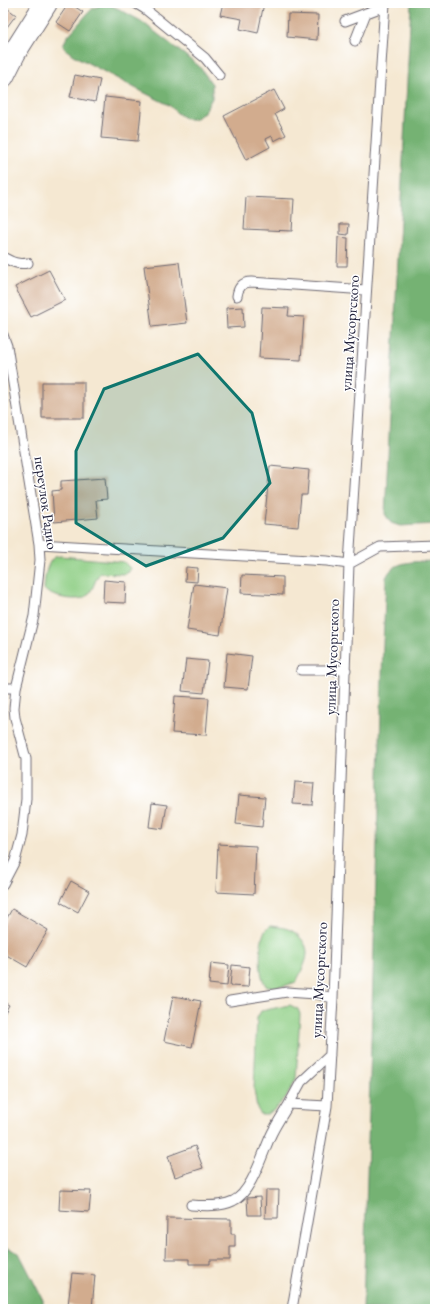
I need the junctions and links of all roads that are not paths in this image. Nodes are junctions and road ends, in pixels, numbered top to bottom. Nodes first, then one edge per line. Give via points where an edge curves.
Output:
1 (46, 3) edge
2 (135, 3) edge
3 (385, 4) edge
4 (366, 13) junction
5 (345, 21) dead end
6 (355, 41) dead end
7 (219, 75) dead end
8 (3, 76) edge
9 (3, 257) edge
10 (28, 263) dead end
11 (366, 290) junction
12 (237, 296) dead end
13 (3, 335) edge
14 (39, 544) junction
15 (435, 545) edge
16 (349, 564) junction
17 (301, 670) dead end
18 (346, 670) junction
19 (3, 688) edge
20 (16, 688) junction
21 (3, 884) edge
22 (333, 998) junction
23 (230, 1001) dead end
24 (330, 1055) junction
25 (289, 1104) junction
26 (326, 1106) junction
27 (191, 1205) dead end
28 (292, 1309) edge

1 - 8 main road
2 - 7 lane via 205,58
3 - 4 lane
3 - 11 lane, улица Мусоргского
4 - 5 lane
4 - 6 lane
9 - 10 lane via 20,264
11 - 12 lane via 246,282 239,288
11 - 16 lane, улица Мусоргского
13 - 14 lane, переулок Радио via 9,354
14 - 16 lane
14 - 20 lane, переулок Радио via 40,560 34,616
15 - 16 lane via 380,547
16 - 18 lane, улица Мусоргского
17 - 18 lane
18 - 22 lane, улица Мусоргского
19 - 20 lane
20 - 21 lane, переулок Радио via 14,708 26,759 26,799 22,835 15,861
22 - 23 lane via 287,992
22 - 24 lane, улица Мусоргского
24 - 25 lane via 301,1082
24 - 26 lane, улица Мусоргского
25 - 26 lane
25 - 27 lane via 244,1192 234,1201 221,1205
26 - 28 lane, улица Мусоргского

